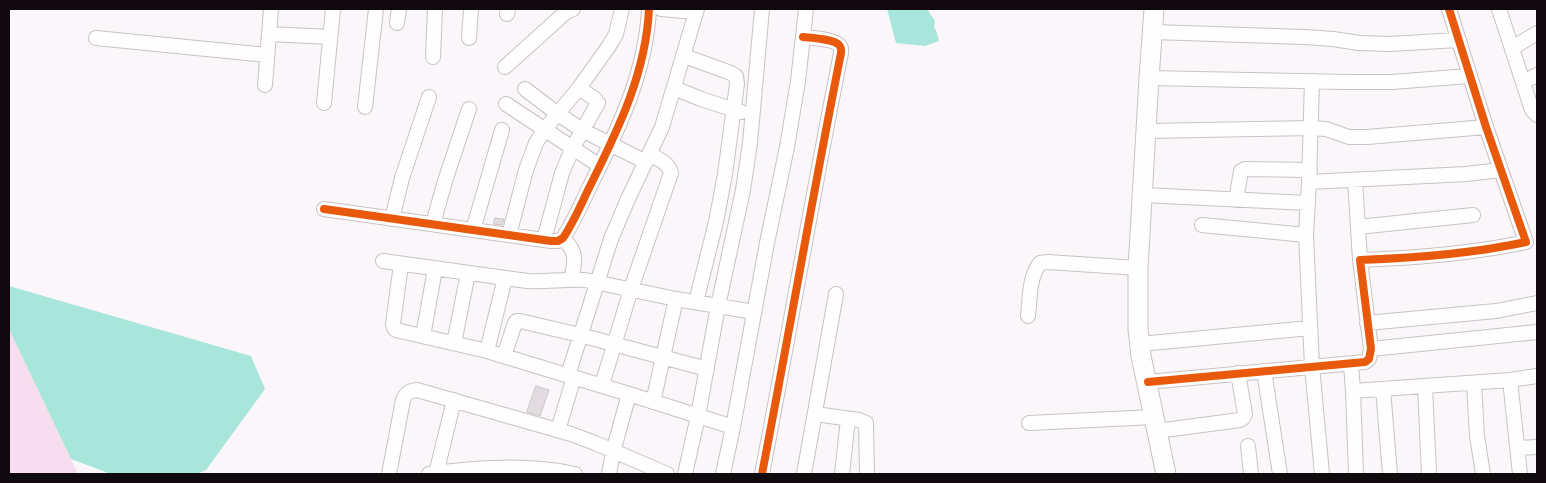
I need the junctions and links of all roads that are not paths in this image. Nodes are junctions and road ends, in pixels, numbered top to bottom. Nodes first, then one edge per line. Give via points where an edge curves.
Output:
1 (271, 9) edge
2 (333, 9) edge
3 (376, 9) edge
4 (435, 9) edge
5 (471, 9) edge
6 (573, 9) edge
7 (622, 9) edge
8 (649, 9) edge
9 (660, 9) edge
10 (762, 9) edge
11 (806, 9) edge
12 (1154, 9) edge
13 (1449, 9) edge
14 (1499, 9) edge
15 (697, 10) edge
16 (1153, 32) junction
17 (1537, 33) edge
18 (269, 34) junction
19 (803, 36) junction
20 (330, 37) junction
21 (96, 38) dead end
22 (469, 38) dead end
23 (1458, 40) junction
24 (1512, 48) junction
25 (267, 55) junction
26 (684, 56) junction
27 (433, 57) dead end
28 (505, 67) dead end
29 (1537, 75) edge
30 (1469, 76) junction
31 (1148, 78) junction
32 (1312, 81) junction
33 (1523, 82) junction
34 (265, 86) dead end
35 (578, 88) junction
36 (674, 88) junction
37 (525, 89) dead end
38 (429, 97) dead end
39 (324, 103) dead end
40 (506, 104) dead end
41 (365, 107) dead end
42 (470, 109) dead end
43 (734, 110) junction
44 (558, 114) junction
45 (1537, 115) edge
46 (753, 116) junction
47 (1486, 127) junction
48 (1311, 128) junction
49 (545, 129) junction
50 (502, 130) dead end
51 (582, 130) junction
52 (1146, 131) junction
53 (610, 145) junction
54 (573, 148) junction
55 (648, 158) junction
56 (600, 166) junction
57 (1501, 170) junction
58 (1310, 176) junction
59 (1355, 180) junction
60 (1143, 194) junction
61 (1236, 200) junction
62 (1308, 203) junction
63 (324, 209) dead end
64 (1473, 215) dead end
65 (392, 219) junction
66 (432, 224) junction
67 (1202, 225) dead end
68 (1358, 227) junction
69 (473, 230) junction
70 (510, 235) junction
71 (1306, 235) junction
72 (563, 238) junction
73 (544, 240) junction
74 (1532, 240) edge
75 (1360, 260) junction
76 (383, 261) dead end
77 (402, 264) junction
78 (1138, 268) junction
79 (435, 269) junction
80 (468, 273) junction
81 (506, 278) junction
82 (571, 280) junction
83 (597, 282) junction
84 (631, 289) junction
85 (836, 294) dead end
86 (676, 299) junction
87 (696, 302) junction
88 (1537, 303) edge
89 (718, 306) junction
90 (754, 312) junction
91 (1028, 316) dead end
92 (1367, 323) junction
93 (1310, 328) junction
94 (1537, 332) edge
95 (580, 335) junction
96 (423, 336) junction
97 (454, 343) junction
98 (614, 344) junction
99 (1140, 344) junction
100 (1371, 349) junction
101 (487, 351) junction
102 (504, 356) junction
103 (663, 357) junction
104 (1351, 364) junction
105 (1312, 366) junction
106 (706, 369) junction
107 (1264, 371) junction
108 (1238, 373) junction
109 (571, 376) junction
110 (1537, 376) edge
111 (1510, 380) junction
112 (1148, 382) junction
113 (1474, 382) junction
114 (602, 385) junction
115 (1425, 386) junction
116 (1383, 389) junction
117 (1353, 391) junction
118 (629, 394) junction
119 (454, 400) junction
120 (653, 402) junction
121 (815, 414) junction
122 (698, 416) junction
123 (848, 419) junction
124 (1029, 423) dead end
125 (1155, 424) junction
126 (733, 427) junction
127 (558, 430) junction
128 (1248, 446) dead end
129 (1537, 447) edge
130 (1518, 448) junction
131 (611, 464) edge
132 (524, 471) edge
133 (480, 472) edge
134 (389, 474) edge
135 (434, 474) edge
136 (575, 474) edge
137 (667, 474) edge
138 (685, 474) edge
139 (723, 474) edge
140 (762, 474) edge
141 (804, 474) edge
142 (842, 474) edge
143 (867, 474) edge
144 (1166, 474) edge
145 (1251, 474) edge
146 (1280, 474) edge
147 (1322, 474) edge
148 (1356, 474) edge
149 (1390, 474) edge
150 (1429, 474) edge
151 (1483, 474) edge
152 (1520, 474) edge

1 - 18 street
2 - 20 street
3 - 41 street
4 - 27 street
5 - 22 street
6 - 28 street
7 - 35 street via 616,34
8 - 53 street via 643,60
9 - 15 street
10 - 46 street
11 - 19 street
12 - 16 street
13 - 23 street
14 - 24 street
15 - 26 street
16 - 23 street via 1305,37 1389,44
16 - 31 street
17 - 24 street
18 - 20 street
18 - 25 street
19 - 90 street via 787,147
19 - 140 street via 839,44 841,53
20 - 39 street
21 - 25 street
23 - 30 street
24 - 33 street
25 - 34 street
26 - 36 street
26 - 43 street via 736,76
29 - 33 street
30 - 32 street via 1392,82
30 - 47 street
31 - 32 street
31 - 52 street
32 - 48 street
33 - 45 street via 1532,110
35 - 44 street
35 - 51 street via 598,103
36 - 43 street
36 - 55 street
37 - 44 street
38 - 65 street
40 - 49 street
42 - 66 street
43 - 46 street
43 - 87 street via 716,222
44 - 49 street
44 - 51 street
46 - 89 street via 744,190
47 - 48 street via 1367,137 1349,137
47 - 57 street
48 - 52 street
48 - 58 street
49 - 54 street
49 - 70 street via 530,157
50 - 69 street
51 - 53 street
51 - 54 street
52 - 60 street
53 - 55 street
53 - 56 street
54 - 56 street
54 - 73 street via 562,173
55 - 83 street via 611,239
55 - 84 street via 667,164 670,173
56 - 72 street
57 - 59 street
57 - 74 street
58 - 59 street
58 - 61 street via 1246,169 1239,176
58 - 62 street
59 - 68 street
60 - 61 street
60 - 78 street
61 - 62 street
62 - 71 street
63 - 65 street
64 - 68 street
65 - 66 street
66 - 69 street
67 - 71 street
68 - 75 street
69 - 70 street
70 - 73 street
71 - 93 street
72 - 73 street
72 - 82 street via 574,252
74 - 75 street via 1453,254
75 - 92 street
76 - 77 street
77 - 79 street
77 - 96 street via 394,328
78 - 91 street via 1040,263 1033,276
78 - 99 street
79 - 80 street
79 - 96 street
80 - 81 street
80 - 97 street
81 - 82 street via 544,282
81 - 101 street
82 - 83 street
83 - 84 street
83 - 95 street
84 - 86 street
84 - 98 street
85 - 121 street
86 - 87 street
86 - 103 street
87 - 89 street
88 - 92 street via 1496,311
89 - 90 street
89 - 106 street
90 - 126 street
92 - 100 street
93 - 99 street
93 - 105 street
94 - 100 street
95 - 98 street
95 - 102 street via 516,321
95 - 109 street
96 - 97 street
97 - 101 street
98 - 103 street
98 - 114 street
99 - 112 street
100 - 104 street via 1365,362
101 - 102 street
102 - 109 street
103 - 106 street
103 - 120 street
104 - 105 street
104 - 117 street
105 - 107 street
105 - 147 street
106 - 122 street
107 - 108 street
107 - 146 street
108 - 112 street
108 - 125 street via 1244,418
109 - 114 street
109 - 127 street
110 - 111 street
111 - 113 street
111 - 130 street
112 - 125 street
113 - 115 street
113 - 151 street
114 - 118 street
115 - 116 street
115 - 150 street
116 - 117 street
116 - 149 street
117 - 148 street
118 - 120 street
118 - 131 street
119 - 127 street
119 - 134 street via 417,390 406,394
119 - 135 street
120 - 122 street
121 - 123 street
121 - 141 street
122 - 126 street
122 - 138 street
123 - 142 street
123 - 143 street via 866,423
124 - 125 street
125 - 144 street
126 - 139 street
127 - 131 street via 595,442
128 - 145 street
129 - 130 street
130 - 152 street
131 - 137 street
132 - 133 street
132 - 136 street via 559,470
133 - 135 street

